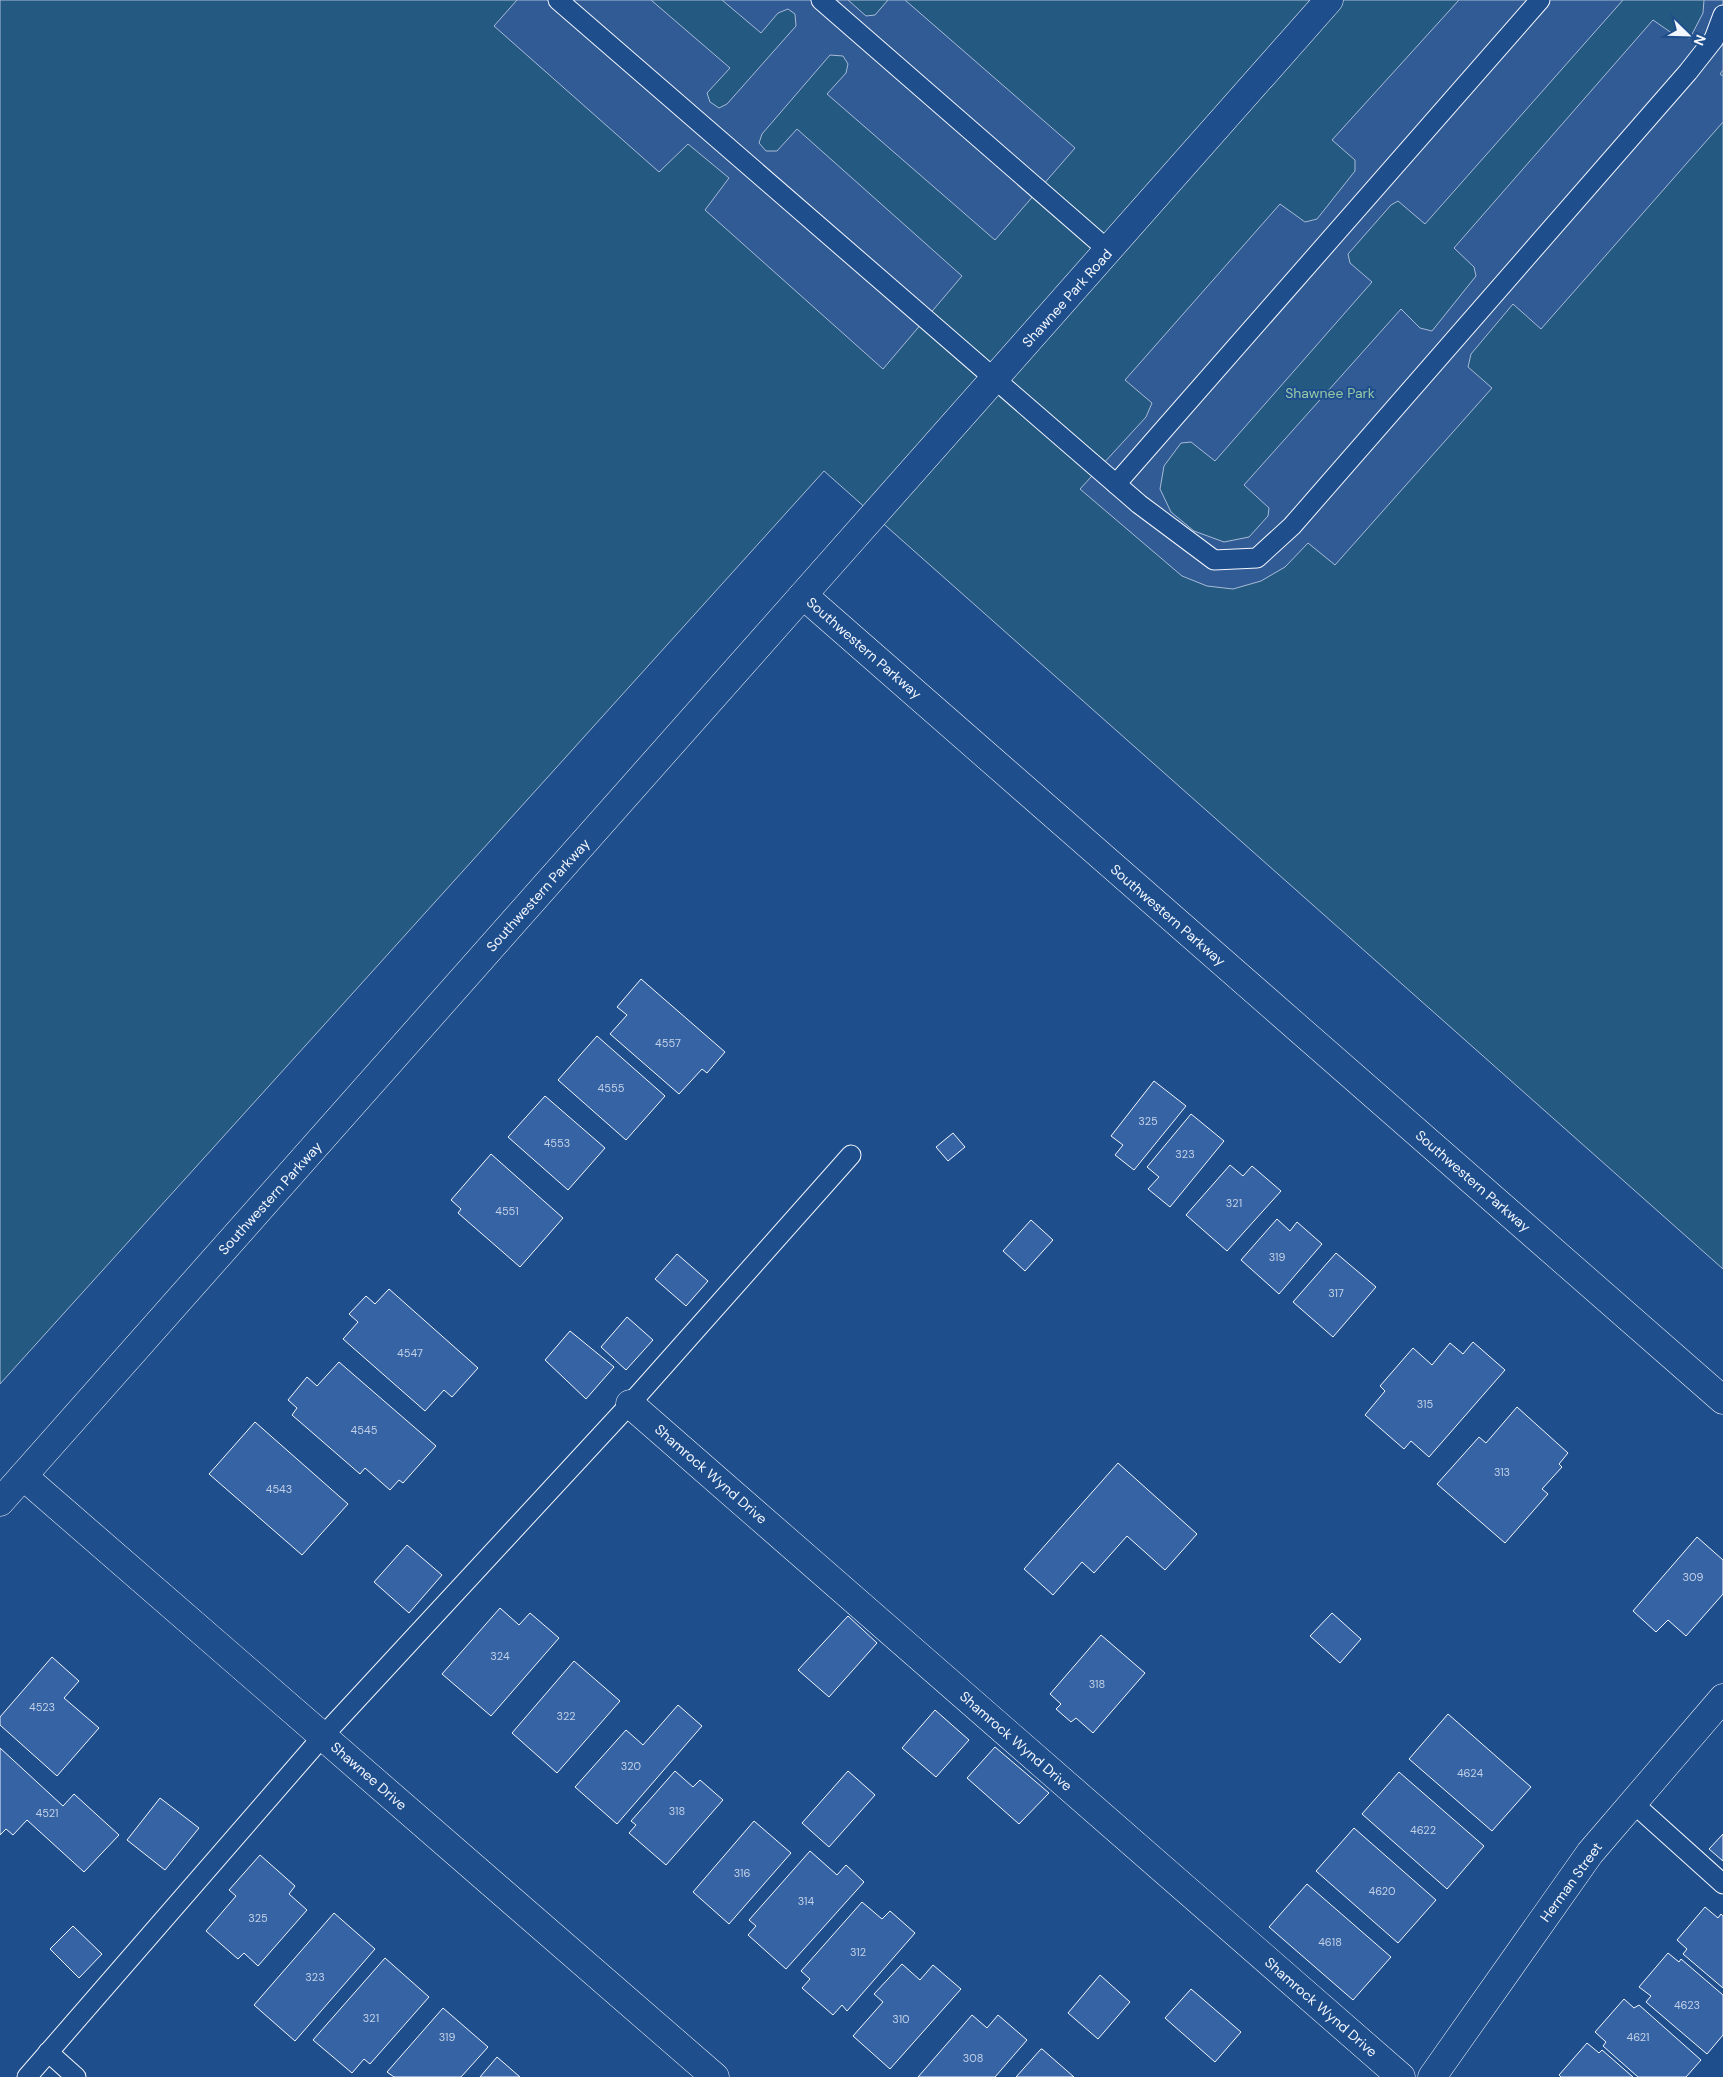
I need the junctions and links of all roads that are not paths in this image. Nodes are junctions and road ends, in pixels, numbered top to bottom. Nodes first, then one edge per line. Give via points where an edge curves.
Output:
1 (558, 0) edge
2 (821, 0) edge
3 (1329, 0) edge
4 (1540, 0) edge
5 (1723, 15) edge
6 (1109, 251) junction
7 (996, 378) junction
8 (1116, 484) junction
9 (803, 595) junction
10 (851, 1155) dead end
11 (1723, 1400) edge
12 (630, 1404) junction
13 (23, 1476) junction
14 (0, 1502) edge
15 (1723, 1698) edge
16 (323, 1736) junction
17 (1633, 1803) junction
18 (1723, 1884) edge
19 (48, 2052) junction
20 (27, 2077) edge
21 (76, 2077) edge
22 (715, 2077) edge
23 (1401, 2077) edge
24 (1432, 2077) edge

1 - 7 lane
2 - 6 lane
3 - 6 street, Shawnee Park Road
4 - 8 lane
5 - 8 lane via 1714,39 1688,72 1292,526 1257,558 1214,560
6 - 7 street, Shawnee Park Road
7 - 8 lane
7 - 9 street, Shawnee Park Road
9 - 11 street, Southwestern Parkway
9 - 13 street, Southwestern Parkway
10 - 12 lane
12 - 16 lane
12 - 23 street, Shamrock Wynd Drive
13 - 14 street, Southwestern Parkway
13 - 16 street, Shawnee Drive
15 - 17 street, Herman Street
16 - 19 lane
16 - 22 street, Shawnee Drive
17 - 18 lane
17 - 24 street, Herman Street via 1590,1854
19 - 20 lane
19 - 21 lane

